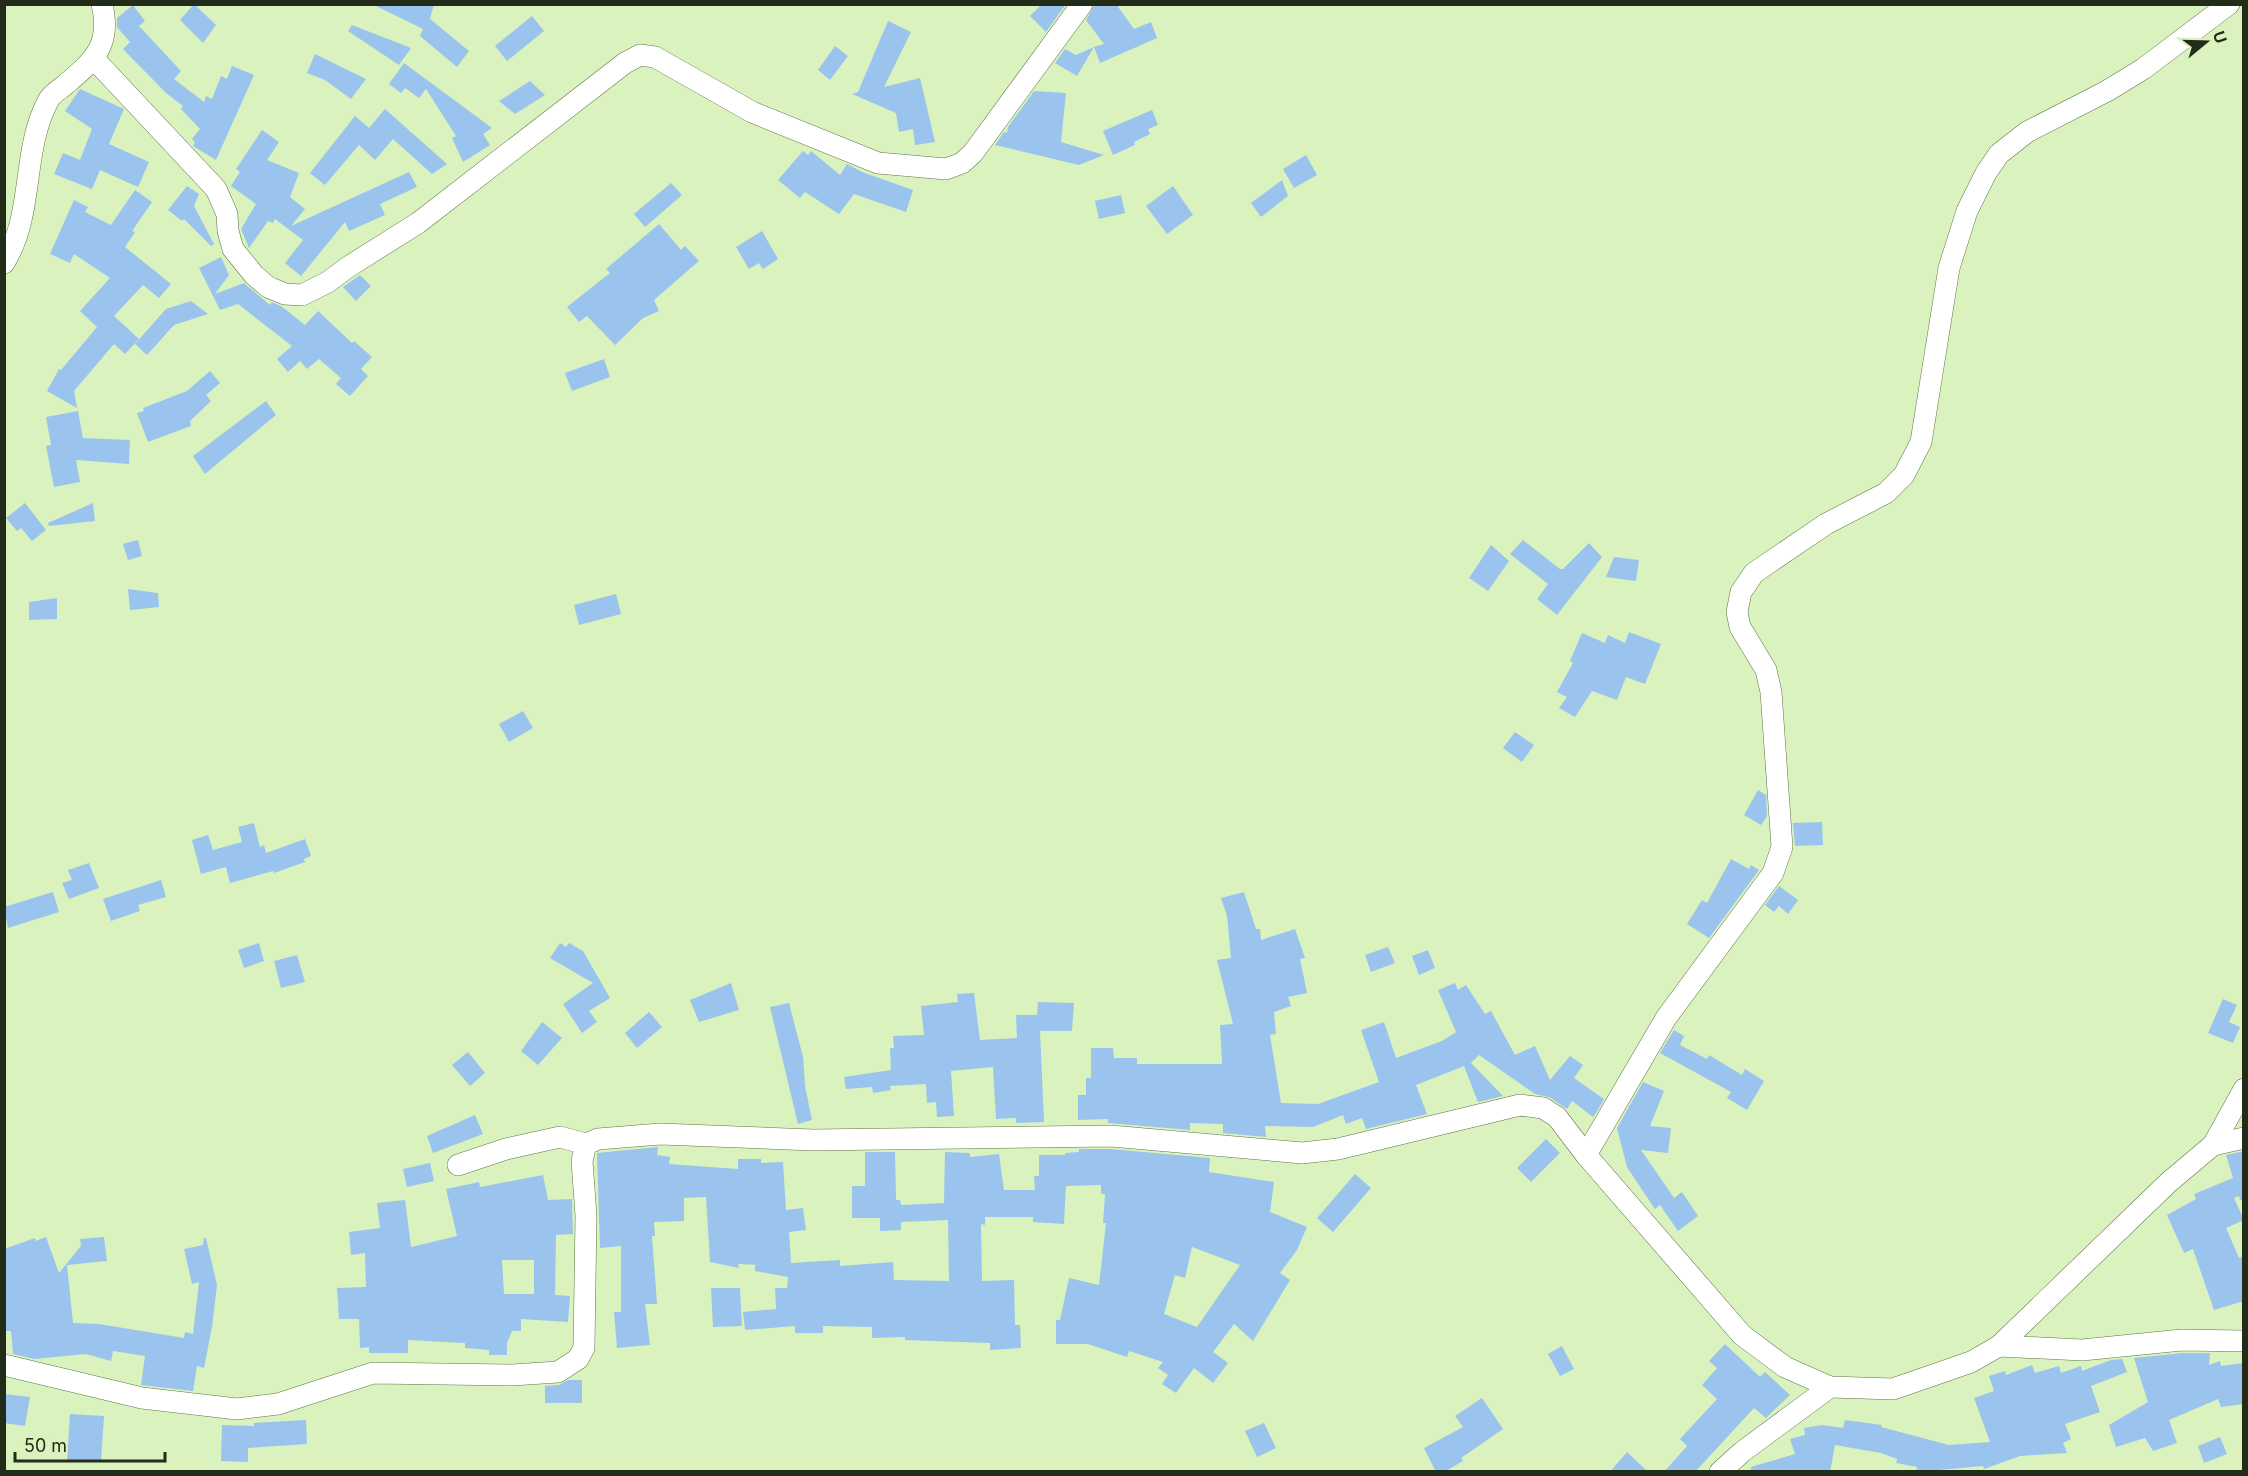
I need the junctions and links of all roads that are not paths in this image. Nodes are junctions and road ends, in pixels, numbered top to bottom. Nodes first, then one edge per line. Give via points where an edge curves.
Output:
1 (102, 4) edge
2 (1082, 4) edge
3 (2229, 4) edge
4 (95, 60) junction
5 (4, 263) edge
6 (2244, 1089) edge
7 (2244, 1138) edge
8 (586, 1144) junction
9 (2212, 1144) junction
10 (1586, 1155) junction
11 (458, 1165) dead end
12 (2244, 1341) edge
13 (1999, 1346) junction
14 (4, 1365) edge
15 (1830, 1387) junction
16 (1720, 1472) edge

1 - 4 street via 105,17
2 - 4 street via 973,153 946,169 878,163 752,112 679,69 655,57 640,55 418,223 302,295 268,287 254,275 233,249 227,214 216,189
3 - 10 street via 2143,69 2027,132 1999,154 1967,211 1949,268 1920,442 1904,475 1886,493 1826,524 1754,573 1741,592 1737,612 1740,627 1766,670 1771,692 1780,858 1773,873 1666,1018
4 - 5 street via 49,98 35,131 19,236
6 - 9 street
7 - 9 street
8 - 10 street via 598,1139 660,1134 813,1140 1111,1136 1302,1153 1338,1149 1520,1105 1543,1108 1557,1117
8 - 11 street via 560,1137
8 - 14 street via 582,1161 586,1216 584,1348 578,1359 558,1372 373,1373 278,1404 237,1409 142,1398
9 - 13 street
10 - 15 street via 1742,1335 1785,1366
12 - 13 street via 2182,1340 2082,1350
13 - 15 street via 1971,1362 1893,1389
15 - 16 street

